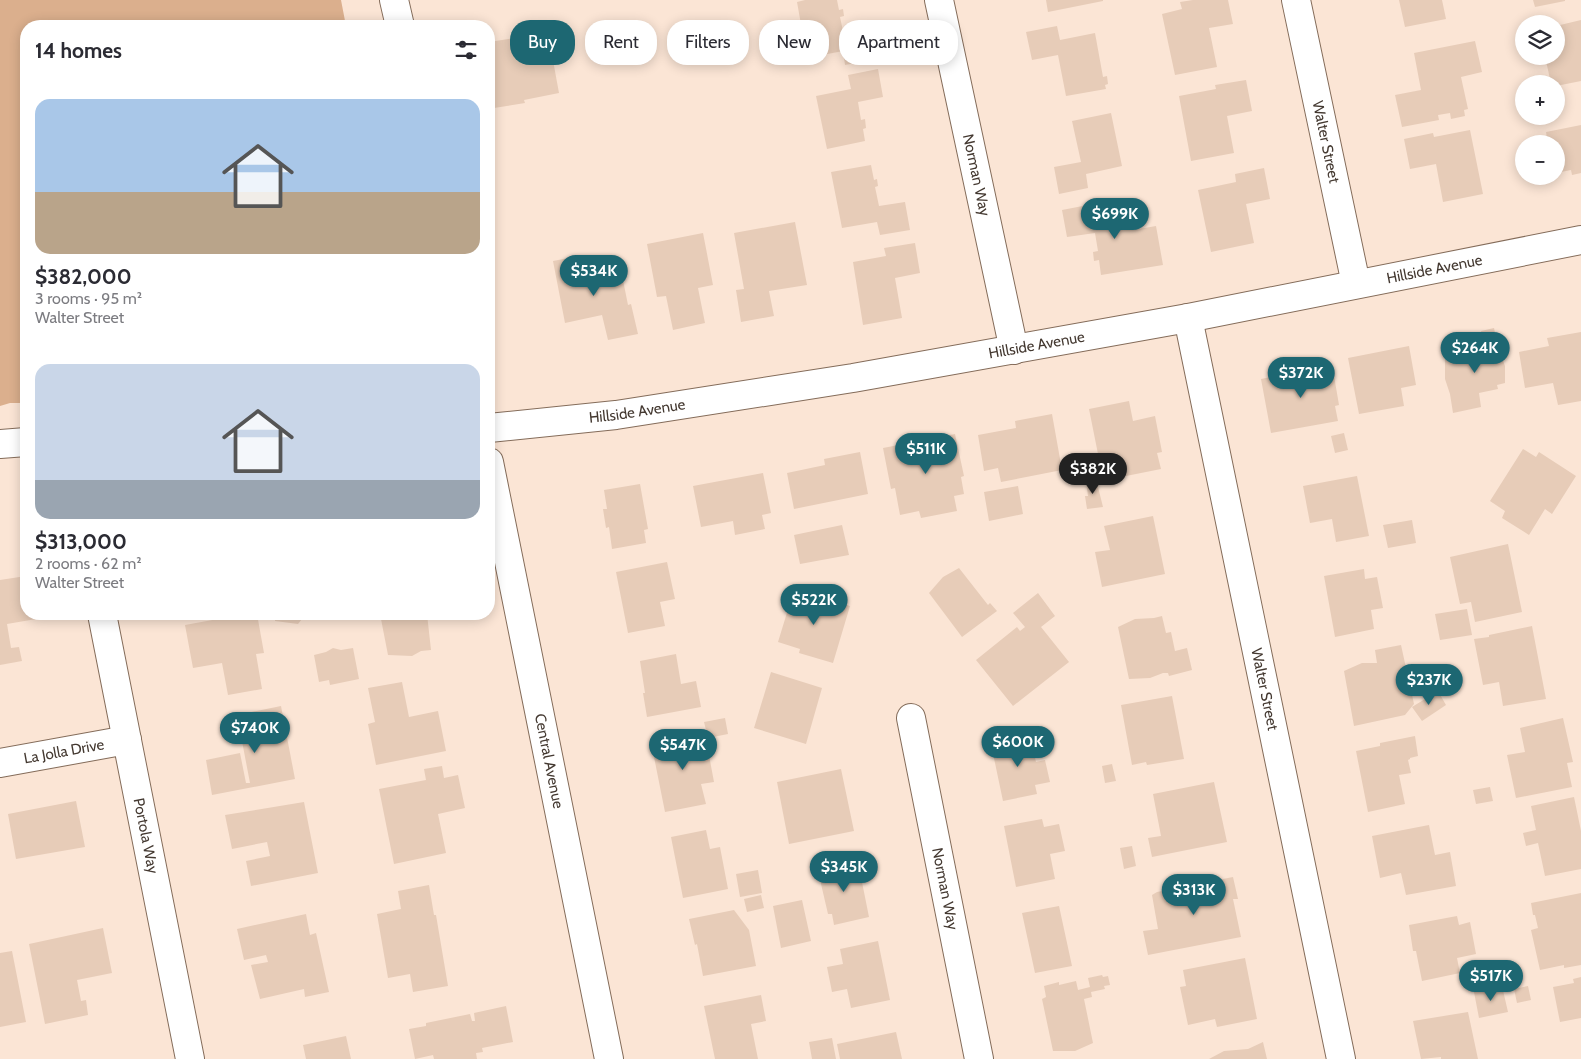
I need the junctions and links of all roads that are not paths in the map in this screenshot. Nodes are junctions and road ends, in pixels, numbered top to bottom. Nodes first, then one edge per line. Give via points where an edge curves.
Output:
1 (394, 0) edge
2 (939, 0) edge
3 (1296, 0) edge
4 (399, 20) edge
5 (1581, 240) edge
6 (1356, 284) junction
7 (1188, 318) junction
8 (1014, 350) junction
9 (495, 427) edge
10 (20, 442) edge
11 (0, 444) edge
12 (495, 492) edge
13 (103, 620) edge
14 (911, 718) dead end
15 (127, 740) junction
16 (0, 763) edge
17 (190, 1059) edge
18 (609, 1059) edge
19 (979, 1059) edge
20 (1341, 1059) edge

1 - 4 street
2 - 8 street, Norman Way
3 - 6 street, Walter Street
5 - 6 street, Hillside Avenue
6 - 7 street, Hillside Avenue
7 - 8 street, Hillside Avenue
7 - 20 street, Walter Street
8 - 9 street, Hillside Avenue via 616,415
10 - 11 street
12 - 18 street, Central Avenue
13 - 15 street, Portola Way
14 - 19 street, Norman Way
15 - 16 street, La Jolla Drive
15 - 17 street, Portola Way

